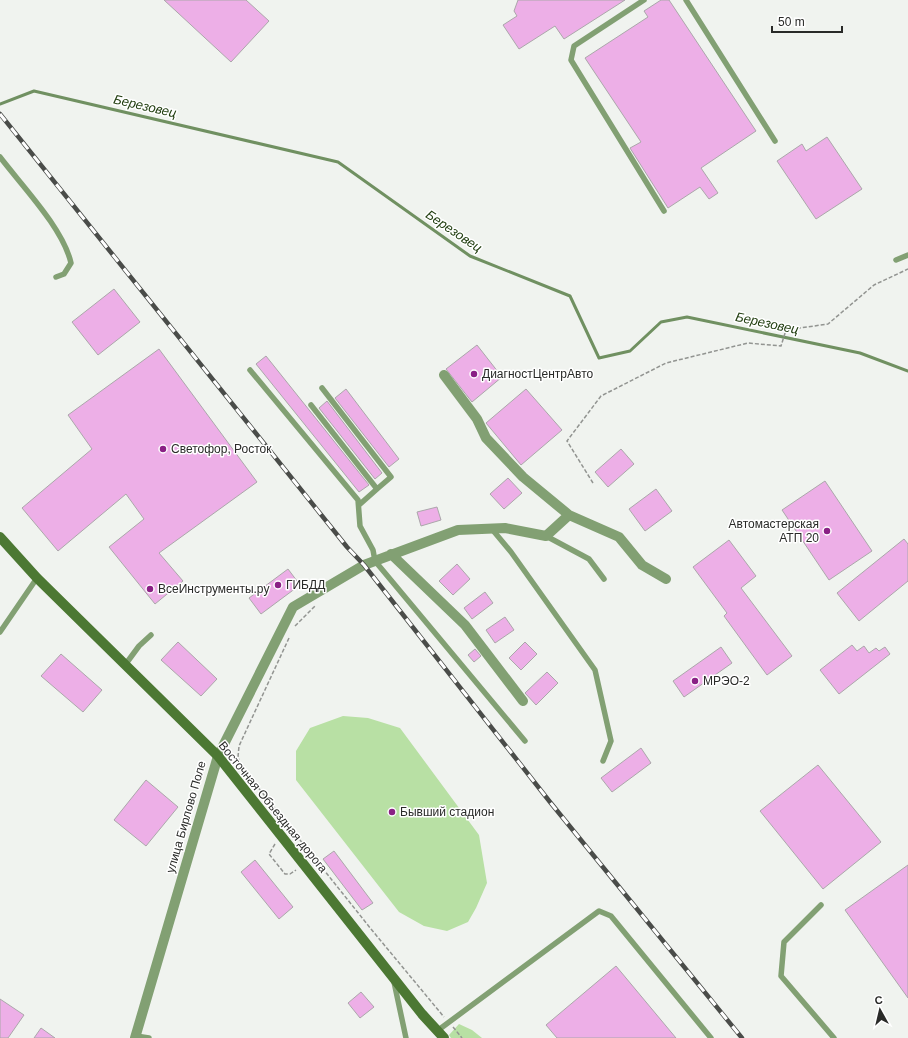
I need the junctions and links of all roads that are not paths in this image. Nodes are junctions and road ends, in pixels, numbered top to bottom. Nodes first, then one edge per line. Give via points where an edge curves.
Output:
1 (644, 0) edge
2 (686, 0) edge
3 (776, 141) dead end
4 (0, 157) edge
5 (664, 211) dead end
6 (908, 255) edge
7 (896, 260) dead end
8 (56, 277) dead end
9 (250, 370) dead end
10 (444, 375) dead end
11 (322, 388) dead end
12 (311, 405) dead end
13 (377, 489) junction
14 (359, 505) junction
15 (568, 515) junction
16 (491, 528) junction
17 (546, 536) junction
18 (0, 537) edge
19 (391, 554) junction
20 (374, 561) junction
21 (37, 578) junction
22 (604, 579) dead end
23 (666, 580) dead end
24 (0, 632) edge
25 (151, 635) dead end
26 (125, 665) junction
27 (523, 701) dead end
28 (525, 741) dead end
29 (218, 756) junction
30 (603, 761) dead end
31 (821, 905) dead end
32 (393, 977) junction
33 (440, 1034) edge
34 (136, 1037) edge
35 (149, 1038) edge
36 (406, 1038) edge
37 (711, 1038) edge
38 (834, 1038) edge

1 - 5 lane via 574,46 572,60
2 - 3 lane
4 - 8 lane via 53,226 68,253 71,264 64,274
6 - 7 lane
9 - 14 lane via 358,500
10 - 15 street via 477,419 486,438 522,477
11 - 13 lane via 391,476
12 - 13 lane
13 - 14 lane
14 - 20 lane via 360,526 373,550
15 - 17 street
15 - 23 street via 619,537 642,565
16 - 17 street, улица Бирлово Поле via 505,528
16 - 19 street, улица Бирлово Поле via 458,530
16 - 30 lane via 595,670 611,741
17 - 22 lane via 589,559
18 - 21 main road, Восточная Объездная дорога
19 - 20 street, улица Бирлово Поле
19 - 27 street via 465,625
20 - 28 lane
20 - 29 street, улица Бирлово Поле via 293,607
21 - 24 lane
21 - 26 main road, Восточная Объездная дорога
25 - 26 lane
26 - 29 main road, Восточная Объездная дорога
29 - 32 main road, Восточная Объездная дорога
29 - 34 street, улица Бирлово Поле
31 - 38 lane via 784,942 781,976
32 - 33 main road, Восточная Объездная дорога
32 - 36 lane
33 - 37 lane via 449,1022 599,911 611,916
34 - 35 lane

